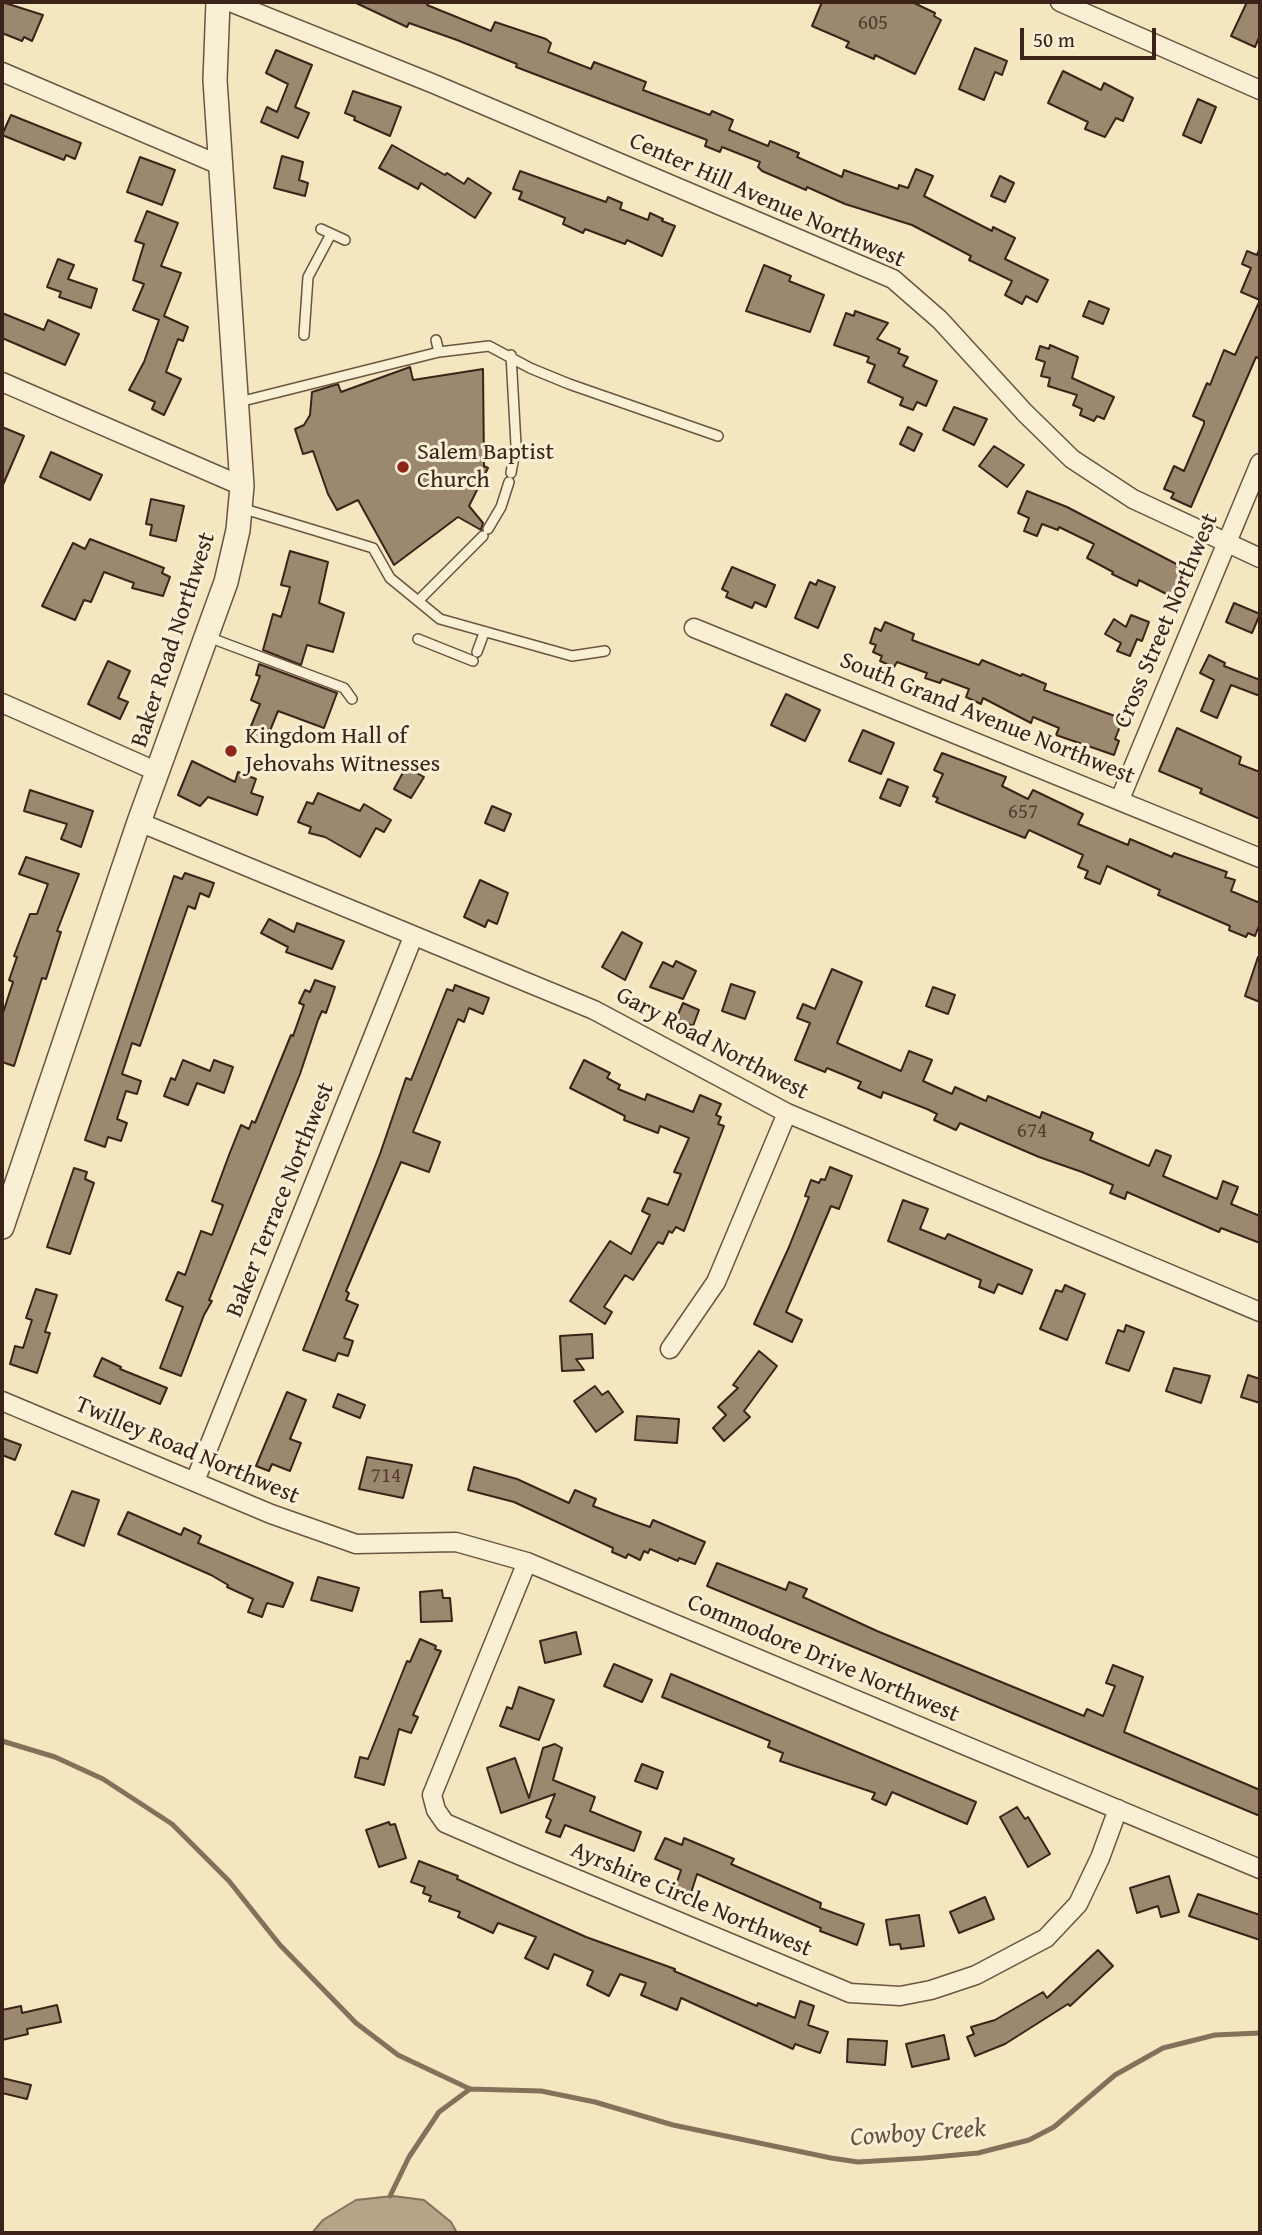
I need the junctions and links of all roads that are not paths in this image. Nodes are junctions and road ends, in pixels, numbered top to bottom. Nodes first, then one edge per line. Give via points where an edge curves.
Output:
1 (218, 2) edge
2 (230, 2) edge
3 (1060, 2) edge
4 (2, 72) edge
5 (1260, 90) edge
6 (222, 166) junction
7 (320, 229) dead end
8 (331, 234) junction
9 (345, 240) dead end
10 (304, 335) dead end
11 (436, 340) dead end
12 (439, 352) junction
13 (511, 355) junction
14 (2, 382) edge
15 (237, 402) junction
16 (718, 436) dead end
17 (1260, 463) edge
18 (241, 497) junction
19 (1226, 544) junction
20 (1260, 558) edge
21 (418, 601) junction
22 (694, 628) dead end
23 (484, 634) junction
24 (206, 637) junction
25 (418, 639) dead end
26 (605, 652) dead end
27 (352, 699) dead end
28 (2, 703) edge
29 (158, 772) junction
30 (1120, 799) junction
31 (139, 822) junction
32 (1260, 858) edge
33 (413, 937) junction
34 (787, 1113) junction
35 (2, 1227) edge
36 (1260, 1312) edge
37 (670, 1349) dead end
38 (2, 1401) edge
39 (195, 1481) junction
40 (356, 1544) joint
41 (527, 1562) junction
42 (1118, 1809) junction
43 (1260, 1869) edge

1 - 6 street, Baker Road Northwest via 215,80
2 - 19 street, Center Hill Avenue Northwest via 893,279 940,320 1072,459 1133,499
3 - 5 street
4 - 6 street
6 - 15 street, Baker Road Northwest via 230,224
7 - 8 lane
8 - 9 lane
8 - 10 lane via 308,277
11 - 12 lane
12 - 13 lane via 489,346
12 - 15 lane
13 - 16 lane via 569,384
13 - 21 lane via 516,445 501,507 486,532
14 - 18 street
15 - 18 street, Baker Road Northwest
17 - 19 street, Cross Street Northwest
18 - 21 lane via 373,548 390,578
18 - 24 street, Baker Road Northwest via 226,582
19 - 20 street, Center Hill Avenue Northwest
19 - 30 street, Cross Street Northwest
21 - 23 lane via 440,619
22 - 30 street, South Grand Avenue Northwest
23 - 25 lane via 475,657
23 - 26 lane via 572,656
24 - 27 lane via 344,688
24 - 29 street, Baker Road Northwest
28 - 29 street
29 - 31 street, Baker Road Northwest
30 - 32 street, South Grand Avenue Northwest
31 - 33 street, Gary Road Northwest
31 - 35 street, Baker Road Northwest
33 - 34 street, Gary Road Northwest via 594,1010
33 - 39 street, Baker Terrace Northwest
34 - 36 street, Gary Road Northwest
34 - 37 street via 716,1282
38 - 39 street, Twilley Road Northwest
39 - 40 street, Twilley Road Northwest
40 - 41 street, Commodore Drive Northwest via 456,1542
41 - 42 street, Commodore Drive Northwest
41 - 42 street, Ayrshire Circle Northwest via 432,1794 445,1823 519,1855 850,1993 900,1996 976,1975 1046,1938 1077,1904
42 - 43 street, Commodore Drive Northwest

